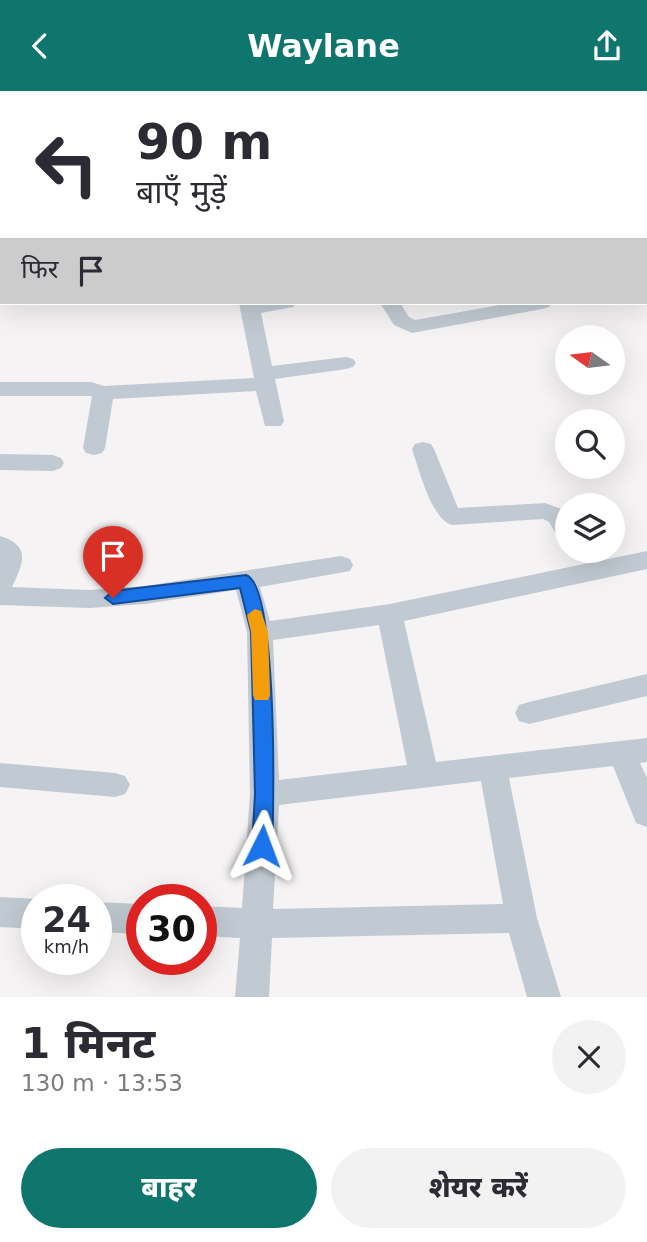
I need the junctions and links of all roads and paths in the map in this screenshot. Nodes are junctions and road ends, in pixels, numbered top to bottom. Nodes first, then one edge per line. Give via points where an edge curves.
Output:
1 (391, 305) edge
2 (250, 306) edge
3 (504, 306) edge
4 (346, 363) dead end
5 (265, 379) junction
6 (0, 389) edge
7 (103, 393) junction
8 (273, 421) dead end
9 (94, 448) dead end
10 (423, 449) dead end
11 (0, 462) edge
12 (53, 463) dead end
13 (555, 515) edge
14 (0, 545) edge
15 (579, 563) edge
16 (602, 563) edge
17 (341, 565) dead end
18 (642, 568) edge
19 (246, 581) junction
20 (0, 585) edge
21 (0, 596) edge
22 (390, 614) junction
23 (260, 632) junction
24 (647, 685) edge
25 (529, 713) dead end
26 (634, 751) edge
27 (493, 769) junction
28 (0, 775) edge
29 (424, 776) junction
30 (115, 785) dead end
31 (265, 794) junction
32 (647, 814) edge
33 (0, 912) edge
34 (21, 913) edge
35 (521, 918) junction
36 (217, 923) edge
37 (258, 924) junction
38 (252, 997) edge
39 (544, 997) edge

1 - 3 street via 401,321 412,327
2 - 5 street
4 - 5 street
5 - 7 street
5 - 8 street
6 - 7 street via 92,389
7 - 9 street
10 - 13 street via 452,517 545,511
11 - 12 street
14 - 20 street via 10,551
15 - 22 street
16 - 18 street
17 - 19 street
19 - 21 street via 113,598
19 - 23 street
22 - 23 street
22 - 29 street
23 - 31 street
24 - 25 street
26 - 27 street
26 - 32 street
27 - 29 street
27 - 35 street
28 - 30 street
29 - 31 street
31 - 37 street
33 - 34 street
35 - 37 street
35 - 39 street
36 - 37 street
37 - 38 street

